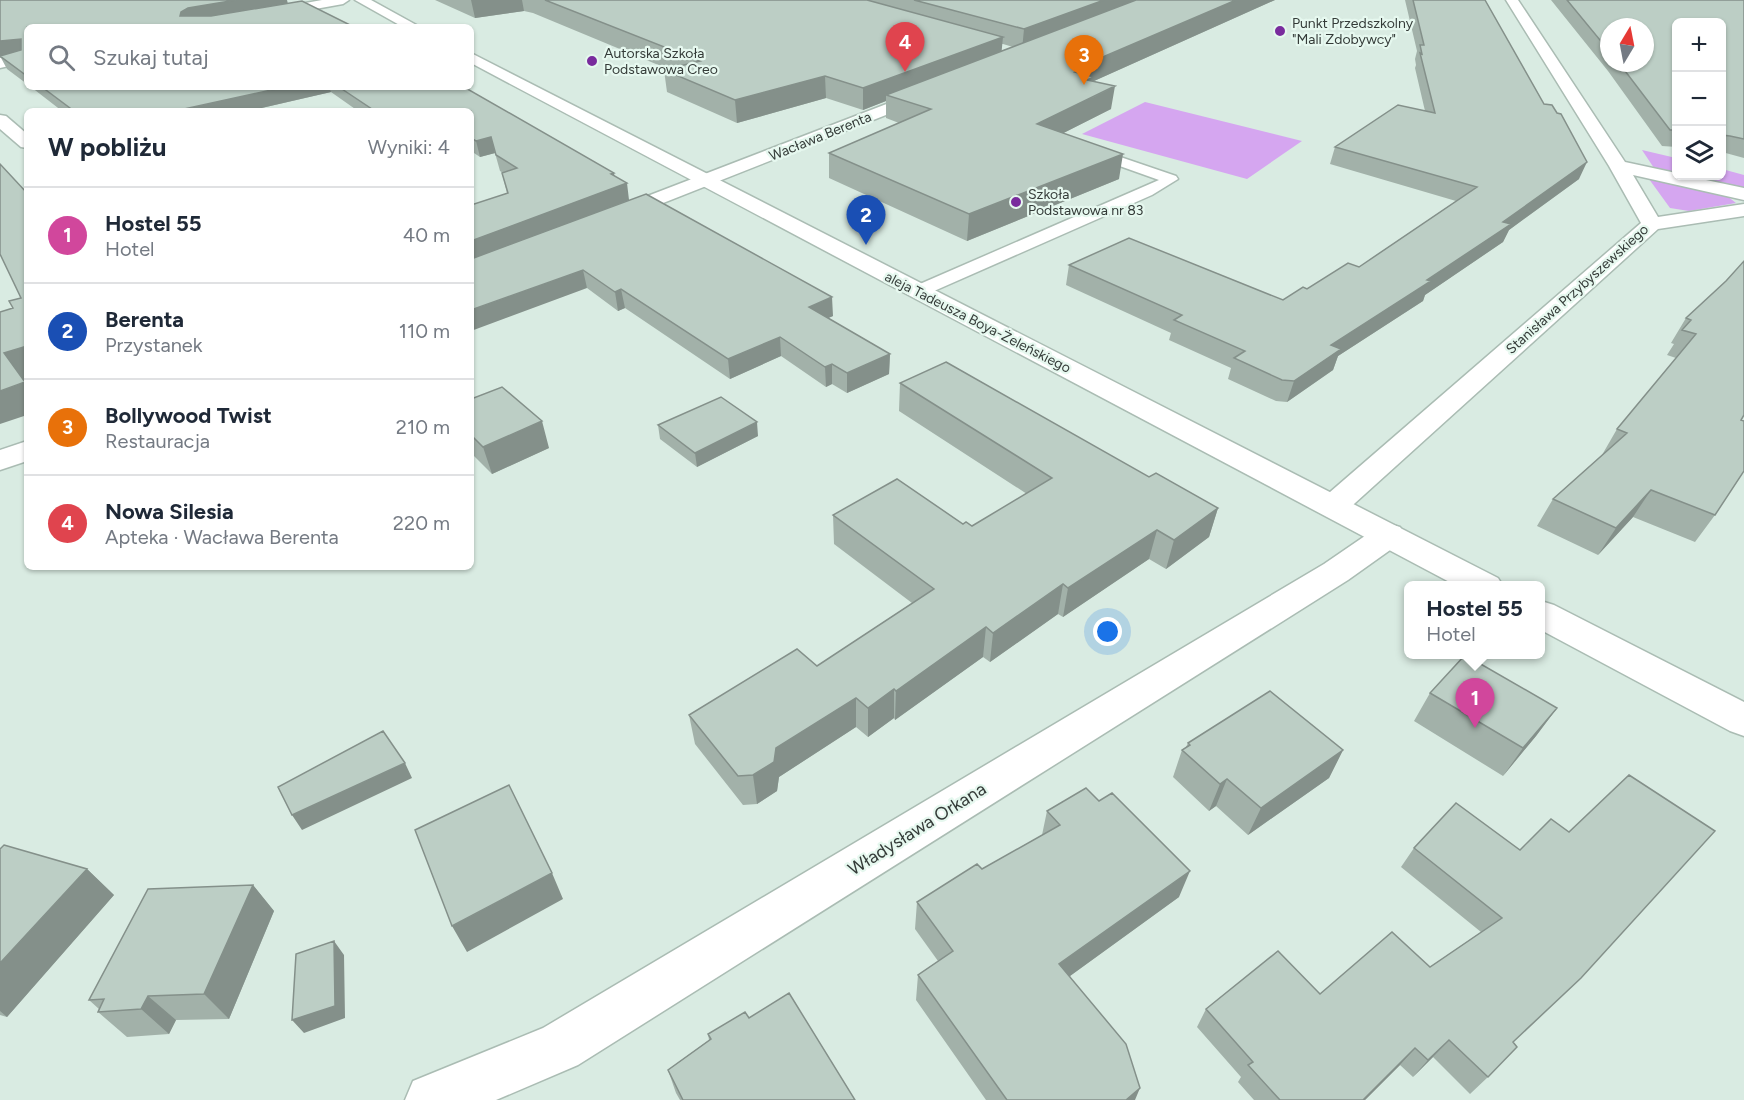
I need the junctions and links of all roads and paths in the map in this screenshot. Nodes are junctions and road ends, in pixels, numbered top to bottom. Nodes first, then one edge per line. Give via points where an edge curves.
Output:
1 (343, 0) edge
2 (361, 0) edge
3 (1512, 0) edge
4 (211, 24) edge
5 (407, 24) edge
6 (24, 59) edge
7 (474, 59) edge
8 (0, 63) edge
9 (946, 87) edge
10 (0, 120) edge
11 (24, 140) edge
12 (1088, 150) edge
13 (1618, 166) junction
14 (707, 180) junction
15 (1744, 194) edge
16 (1744, 210) edge
17 (1652, 224) junction
18 (589, 225) edge
19 (919, 291) junction
20 (24, 451) edge
21 (0, 460) edge
22 (1333, 506) junction
23 (1389, 535) junction
24 (1478, 581) edge
25 (1545, 616) edge
26 (1744, 720) edge
27 (432, 1100) edge

1 - 4 street
2 - 5 street
3 - 13 street, Stanisława Przybyszewskiego
6 - 8 street
7 - 14 street, aleja Tadeusza Boya-Żeleńskiego
9 - 14 street, Wacława Berenta
10 - 11 street
12 - 19 lane via 1171,179
13 - 15 street
13 - 17 street, Stanisława Przybyszewskiego
14 - 18 street, Wacława Berenta
14 - 19 street, aleja Tadeusza Boya-Żeleńskiego
16 - 17 street
17 - 22 street, Stanisława Przybyszewskiego
19 - 22 street, aleja Tadeusza Boya-Żeleńskiego
20 - 21 street
22 - 23 street, aleja Tadeusza Boya-Żeleńskiego
23 - 24 street, aleja Tadeusza Boya-Żeleńskiego
23 - 27 street, Władysława Orkana via 1318,583 560,1047
25 - 26 street

